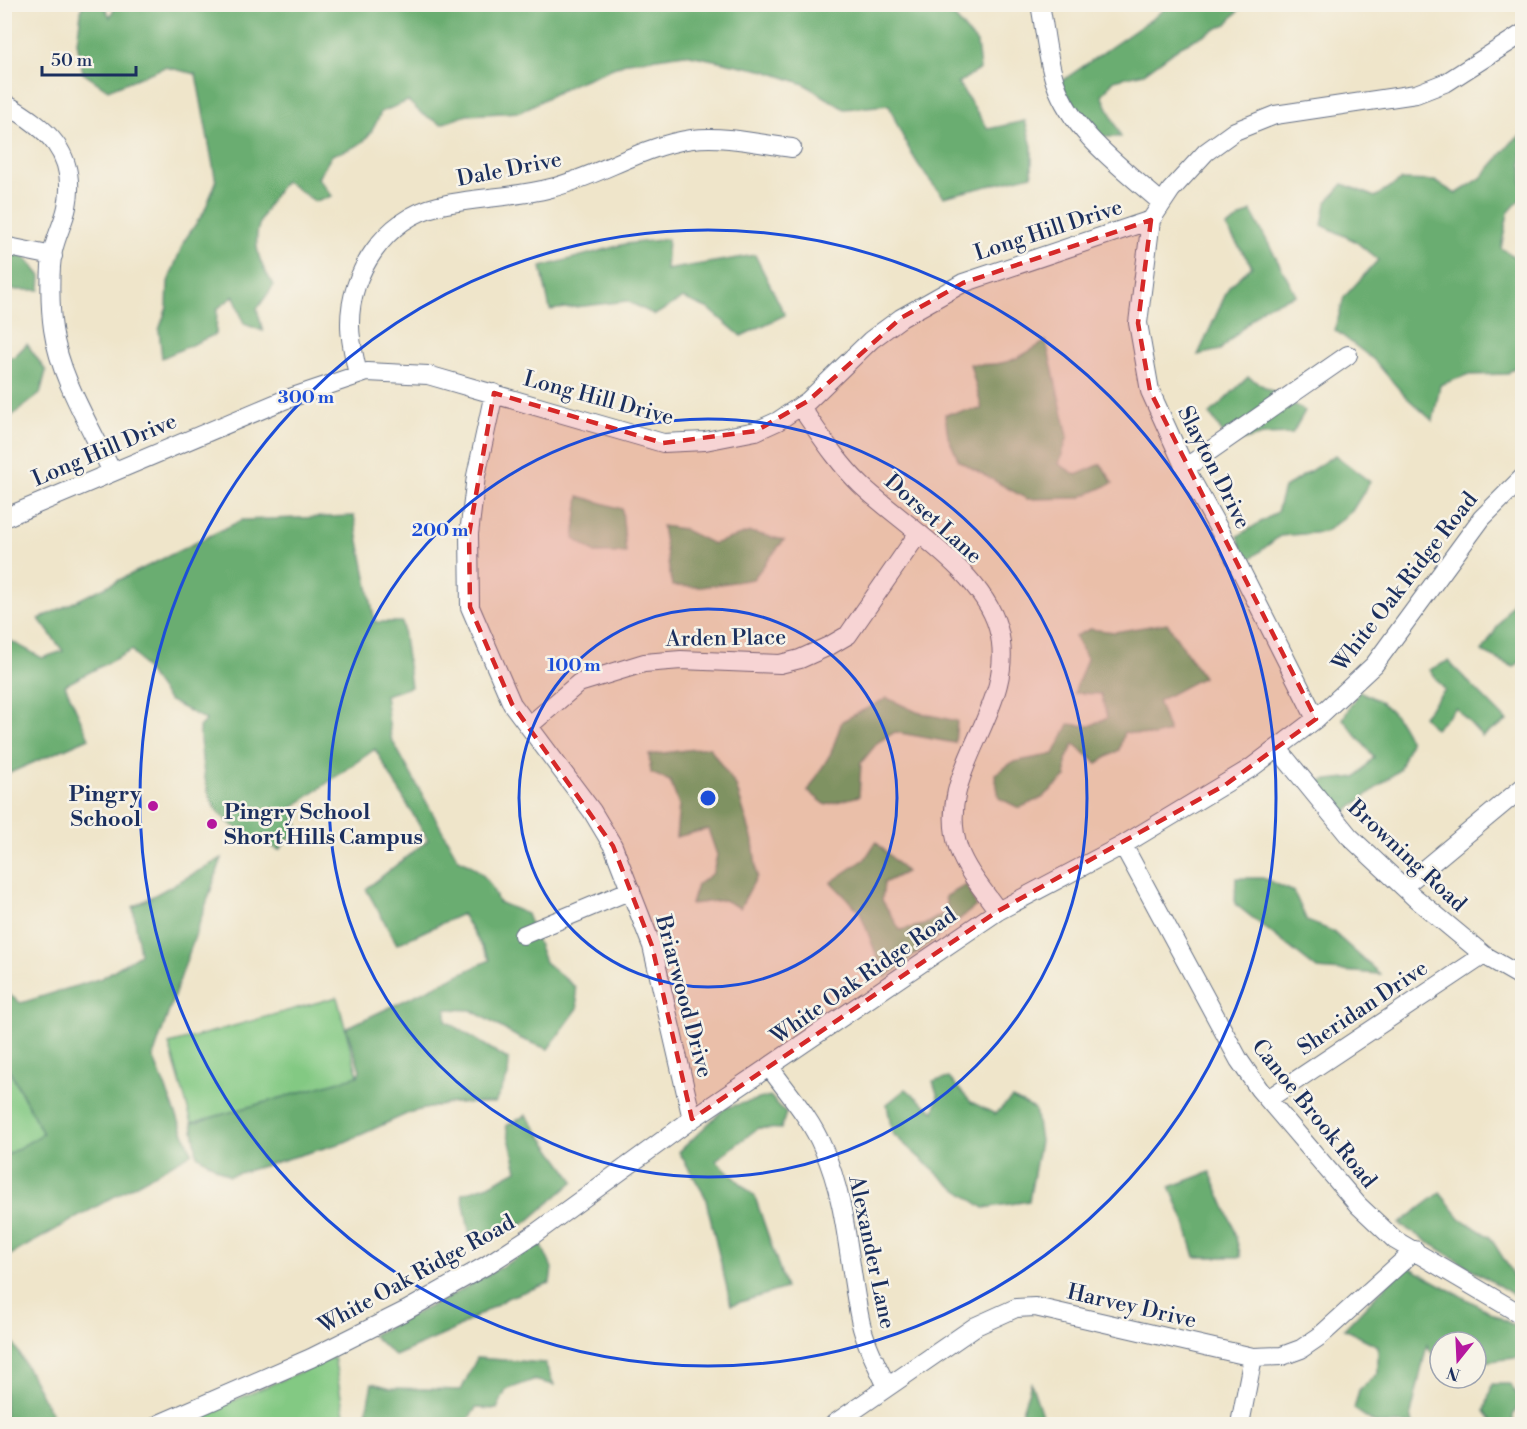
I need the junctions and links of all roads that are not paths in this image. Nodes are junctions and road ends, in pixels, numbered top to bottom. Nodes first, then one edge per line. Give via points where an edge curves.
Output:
1 (1040, 4) edge
2 (1522, 34) edge
3 (4, 103) edge
4 (792, 148) dead end
5 (1162, 203) junction
6 (1151, 220) junction
7 (4, 246) edge
8 (52, 256) junction
9 (1348, 355) dead end
10 (358, 375) junction
11 (494, 393) junction
12 (800, 406) junction
13 (1185, 468) junction
14 (112, 472) junction
15 (1522, 478) edge
16 (4, 518) edge
17 (918, 534) junction
18 (1316, 719) junction
19 (530, 725) junction
20 (1278, 749) junction
21 (1522, 788) edge
22 (1123, 845) junction
23 (1404, 886) junction
24 (631, 890) junction
25 (998, 911) junction
26 (523, 935) dead end
27 (1484, 955) junction
28 (1522, 977) edge
29 (770, 1068) junction
30 (1268, 1099) junction
31 (692, 1119) junction
32 (1415, 1250) junction
33 (1522, 1316) edge
34 (1253, 1357) junction
35 (887, 1387) junction
36 (159, 1425) edge
37 (834, 1425) edge
38 (1240, 1425) edge

1 - 5 street via 1055,83 1069,109 1095,143
2 - 5 street via 1447,82 1416,94 1275,115 1235,131 1206,152
3 - 8 street via 51,135 64,158 71,185
4 - 10 street, Dale Drive via 695,138 645,151 552,188 415,213 381,240 356,285 350,327
5 - 6 street
6 - 12 street, Long Hill Drive via 963,283 871,340
6 - 13 street, Slayton Drive via 1138,323 1150,391
7 - 8 street
8 - 14 street via 53,327 59,359
9 - 13 street
10 - 11 street, Long Hill Drive via 428,375
10 - 14 street, Long Hill Drive via 284,400
11 - 12 street, Long Hill Drive via 663,443 705,441 756,431
11 - 19 street, Briarwood Drive via 476,476 469,534 470,607 512,704
12 - 17 street, Dorset Lane via 860,484
13 - 18 street, Slayton Drive
14 - 16 street, Long Hill Drive
15 - 18 street, White Oak Ridge Road via 1482,519 1374,665
17 - 19 street, Arden Place via 848,635 829,646 780,664 681,660 644,663 579,684
17 - 25 street, Dorset Lane via 956,565 998,627 999,687 954,797 953,823 963,860
18 - 20 street, White Oak Ridge Road
19 - 24 street, Briarwood Drive via 592,811 613,846
20 - 22 street, White Oak Ridge Road
20 - 23 street, Browning Road via 1349,836
21 - 23 street
22 - 25 street, White Oak Ridge Road
22 - 30 street, Canoe Brook Road via 1219,1027
23 - 27 street, Browning Road
24 - 26 street
24 - 31 street, Briarwood Drive via 652,946
25 - 29 street, White Oak Ridge Road
27 - 28 street, Browning Road
27 - 30 street, Sheridan Drive
29 - 31 street, White Oak Ridge Road
29 - 35 street, Alexander Lane via 811,1124 824,1149 850,1243 861,1324
30 - 32 street, Canoe Brook Road via 1358,1205 1395,1240
31 - 36 street, White Oak Ridge Road via 479,1270 311,1358
32 - 33 street, Canoe Brook Road
32 - 34 street, Harvey Drive via 1301,1349 1282,1356
34 - 35 street, Harvey Drive via 1035,1307 1016,1308 976,1326
34 - 38 street
35 - 37 street, Harvey Drive

